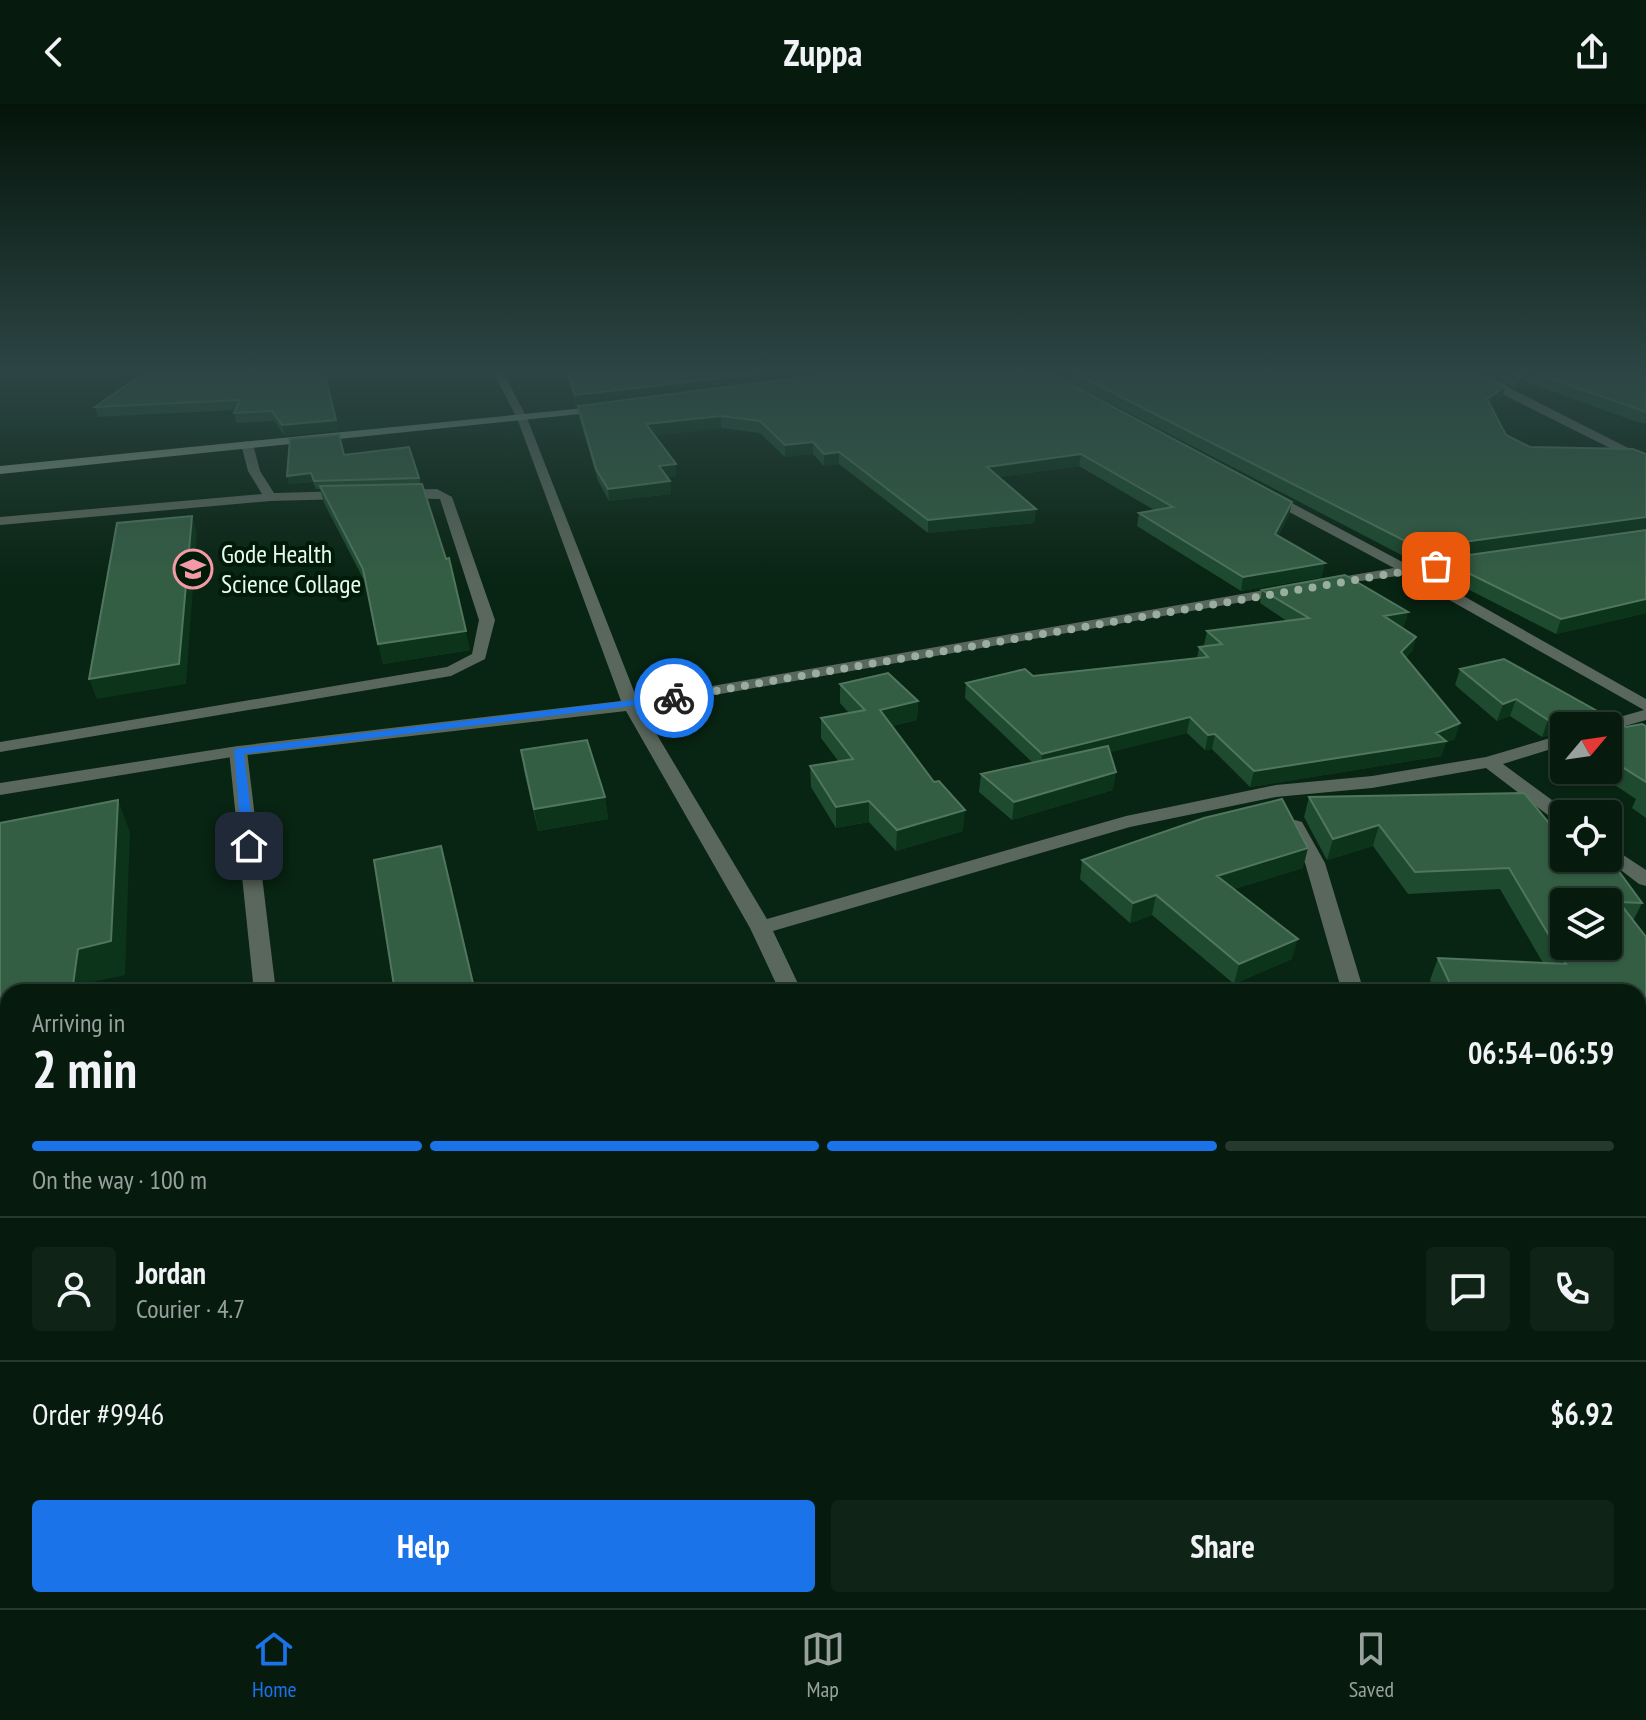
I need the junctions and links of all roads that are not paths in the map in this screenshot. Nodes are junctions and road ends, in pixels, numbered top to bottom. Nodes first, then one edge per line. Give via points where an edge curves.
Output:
1 (287, 440) edge
2 (530, 440) edge
3 (1603, 440) edge
4 (247, 444) junction
5 (1646, 462) edge
6 (0, 470) edge
7 (1254, 488) edge
8 (270, 497) junction
9 (0, 521) edge
10 (1483, 559) edge
11 (1407, 570) junction
12 (631, 705) junction
13 (1646, 706) edge
14 (1646, 715) edge
15 (1622, 722) edge
16 (1550, 743) edge
17 (0, 747) edge
18 (238, 751) junction
19 (1489, 762) junction
20 (0, 789) edge
21 (1276, 791) junction
22 (1550, 808) edge
23 (1622, 862) edge
24 (1646, 880) edge
25 (761, 928) junction
26 (264, 984) edge
27 (787, 984) edge
28 (1351, 984) edge

1 - 4 street
2 - 12 street
3 - 5 street
4 - 6 street
4 - 8 street via 254,471
7 - 11 street
8 - 9 street
8 - 17 street via 446,497 487,620 479,656 451,671
10 - 11 street
11 - 12 street
11 - 13 street
12 - 18 street
12 - 25 street
14 - 15 street
16 - 19 street
18 - 20 street
18 - 26 street
19 - 21 street via 1372,782
19 - 22 street
21 - 25 street via 1126,822
21 - 28 street via 1315,863
23 - 24 street
25 - 27 street

